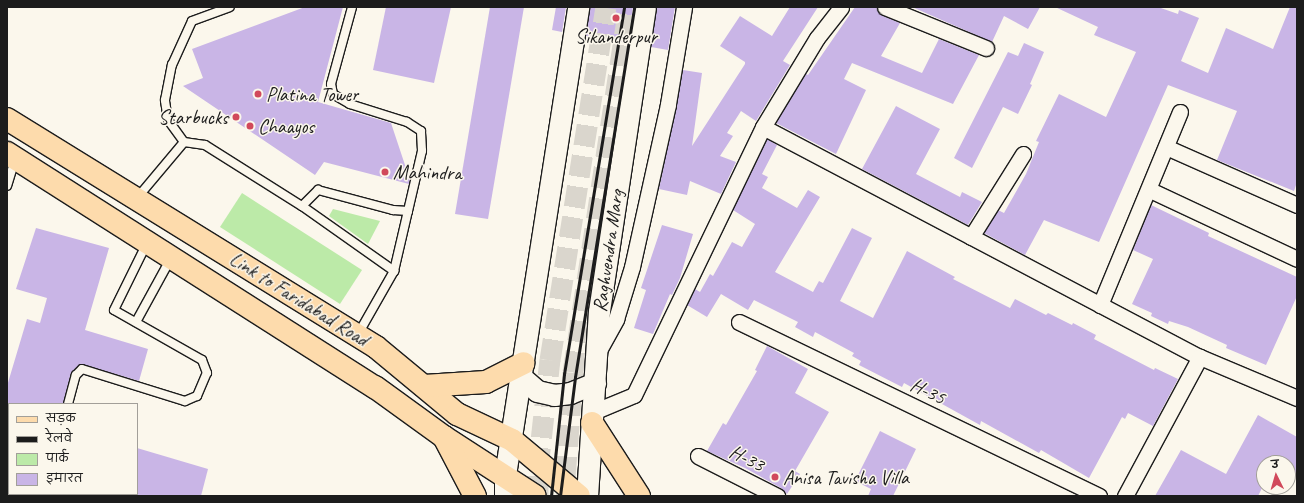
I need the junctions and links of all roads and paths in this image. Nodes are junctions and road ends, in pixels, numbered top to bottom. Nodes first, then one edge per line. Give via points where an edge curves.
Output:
1 (230, 7) edge
2 (352, 7) edge
3 (578, 7) edge
4 (645, 7) edge
5 (684, 7) edge
6 (841, 7) edge
7 (885, 7) edge
8 (986, 48) dead end
9 (1180, 112) dead end
10 (7, 118) edge
11 (763, 127) junction
12 (184, 142) junction
13 (1166, 147) junction
14 (1023, 154) dead end
15 (11, 156) edge
16 (7, 186) edge
17 (1150, 190) junction
18 (137, 199) junction
19 (1297, 205) edge
20 (302, 206) junction
21 (408, 211) junction
22 (971, 237) junction
23 (147, 242) junction
24 (171, 258) junction
25 (1297, 259) edge
26 (394, 271) junction
27 (1100, 305) junction
28 (136, 322) junction
29 (739, 322) dead end
30 (357, 336) junction
31 (1200, 356) junction
32 (595, 358) junction
33 (523, 370) junction
34 (595, 383) junction
35 (424, 386) junction
36 (1297, 398) edge
37 (68, 403) edge
38 (592, 417) junction
39 (444, 437) junction
40 (512, 440) junction
41 (698, 456) dead end
42 (505, 486) edge
43 (474, 496) edge
44 (535, 496) edge
45 (579, 496) edge
46 (587, 496) edge
47 (639, 496) edge
48 (777, 496) edge
49 (1099, 496) edge
50 (1125, 496) edge

1 - 12 lane via 192,21 172,65 165,100 168,120
2 - 21 lane via 331,84 333,94 350,104 407,122 421,131 422,151
3 - 33 street
4 - 32 street, Raghvendra Marg via 599,311
5 - 32 street via 668,104 632,267 616,319
6 - 11 street via 817,38
7 - 8 street
9 - 13 street
10 - 18 main road, Link to Faridabad Road
11 - 22 street
11 - 38 street via 634,395
12 - 18 lane
12 - 20 lane via 205,145
13 - 17 street
13 - 19 street
14 - 22 street
15 - 16 lane
15 - 23 main road, Link to Faridabad Road
17 - 25 street
17 - 27 street
18 - 30 main road, Link to Faridabad Road
20 - 21 lane via 318,190 393,210
20 - 26 lane
21 - 26 lane
22 - 27 street
23 - 24 main road, Link to Faridabad Road
23 - 28 lane via 114,310
24 - 28 lane
24 - 39 main road, Link to Faridabad Road via 375,387
26 - 30 lane
27 - 31 street
28 - 37 lane via 202,360 207,373 198,396 186,401 82,369 76,375
29 - 49 street, H-35
30 - 35 main road, Link to Faridabad Road via 376,347
31 - 36 street
31 - 50 street
32 - 34 street, Raghvendra Marg
33 - 34 street via 538,391 554,395 570,393
33 - 35 main road via 486,382
33 - 40 street
34 - 38 street, Raghvendra Marg
35 - 40 main road, Link to Faridabad Road via 457,414
38 - 46 street, Raghvendra Marg
38 - 47 main road
39 - 42 main road, Link to Faridabad Road
39 - 43 main road
40 - 42 street
40 - 45 main road, Link to Faridabad Road
41 - 48 street, H-33
42 - 44 main road, Link to Faridabad Road

